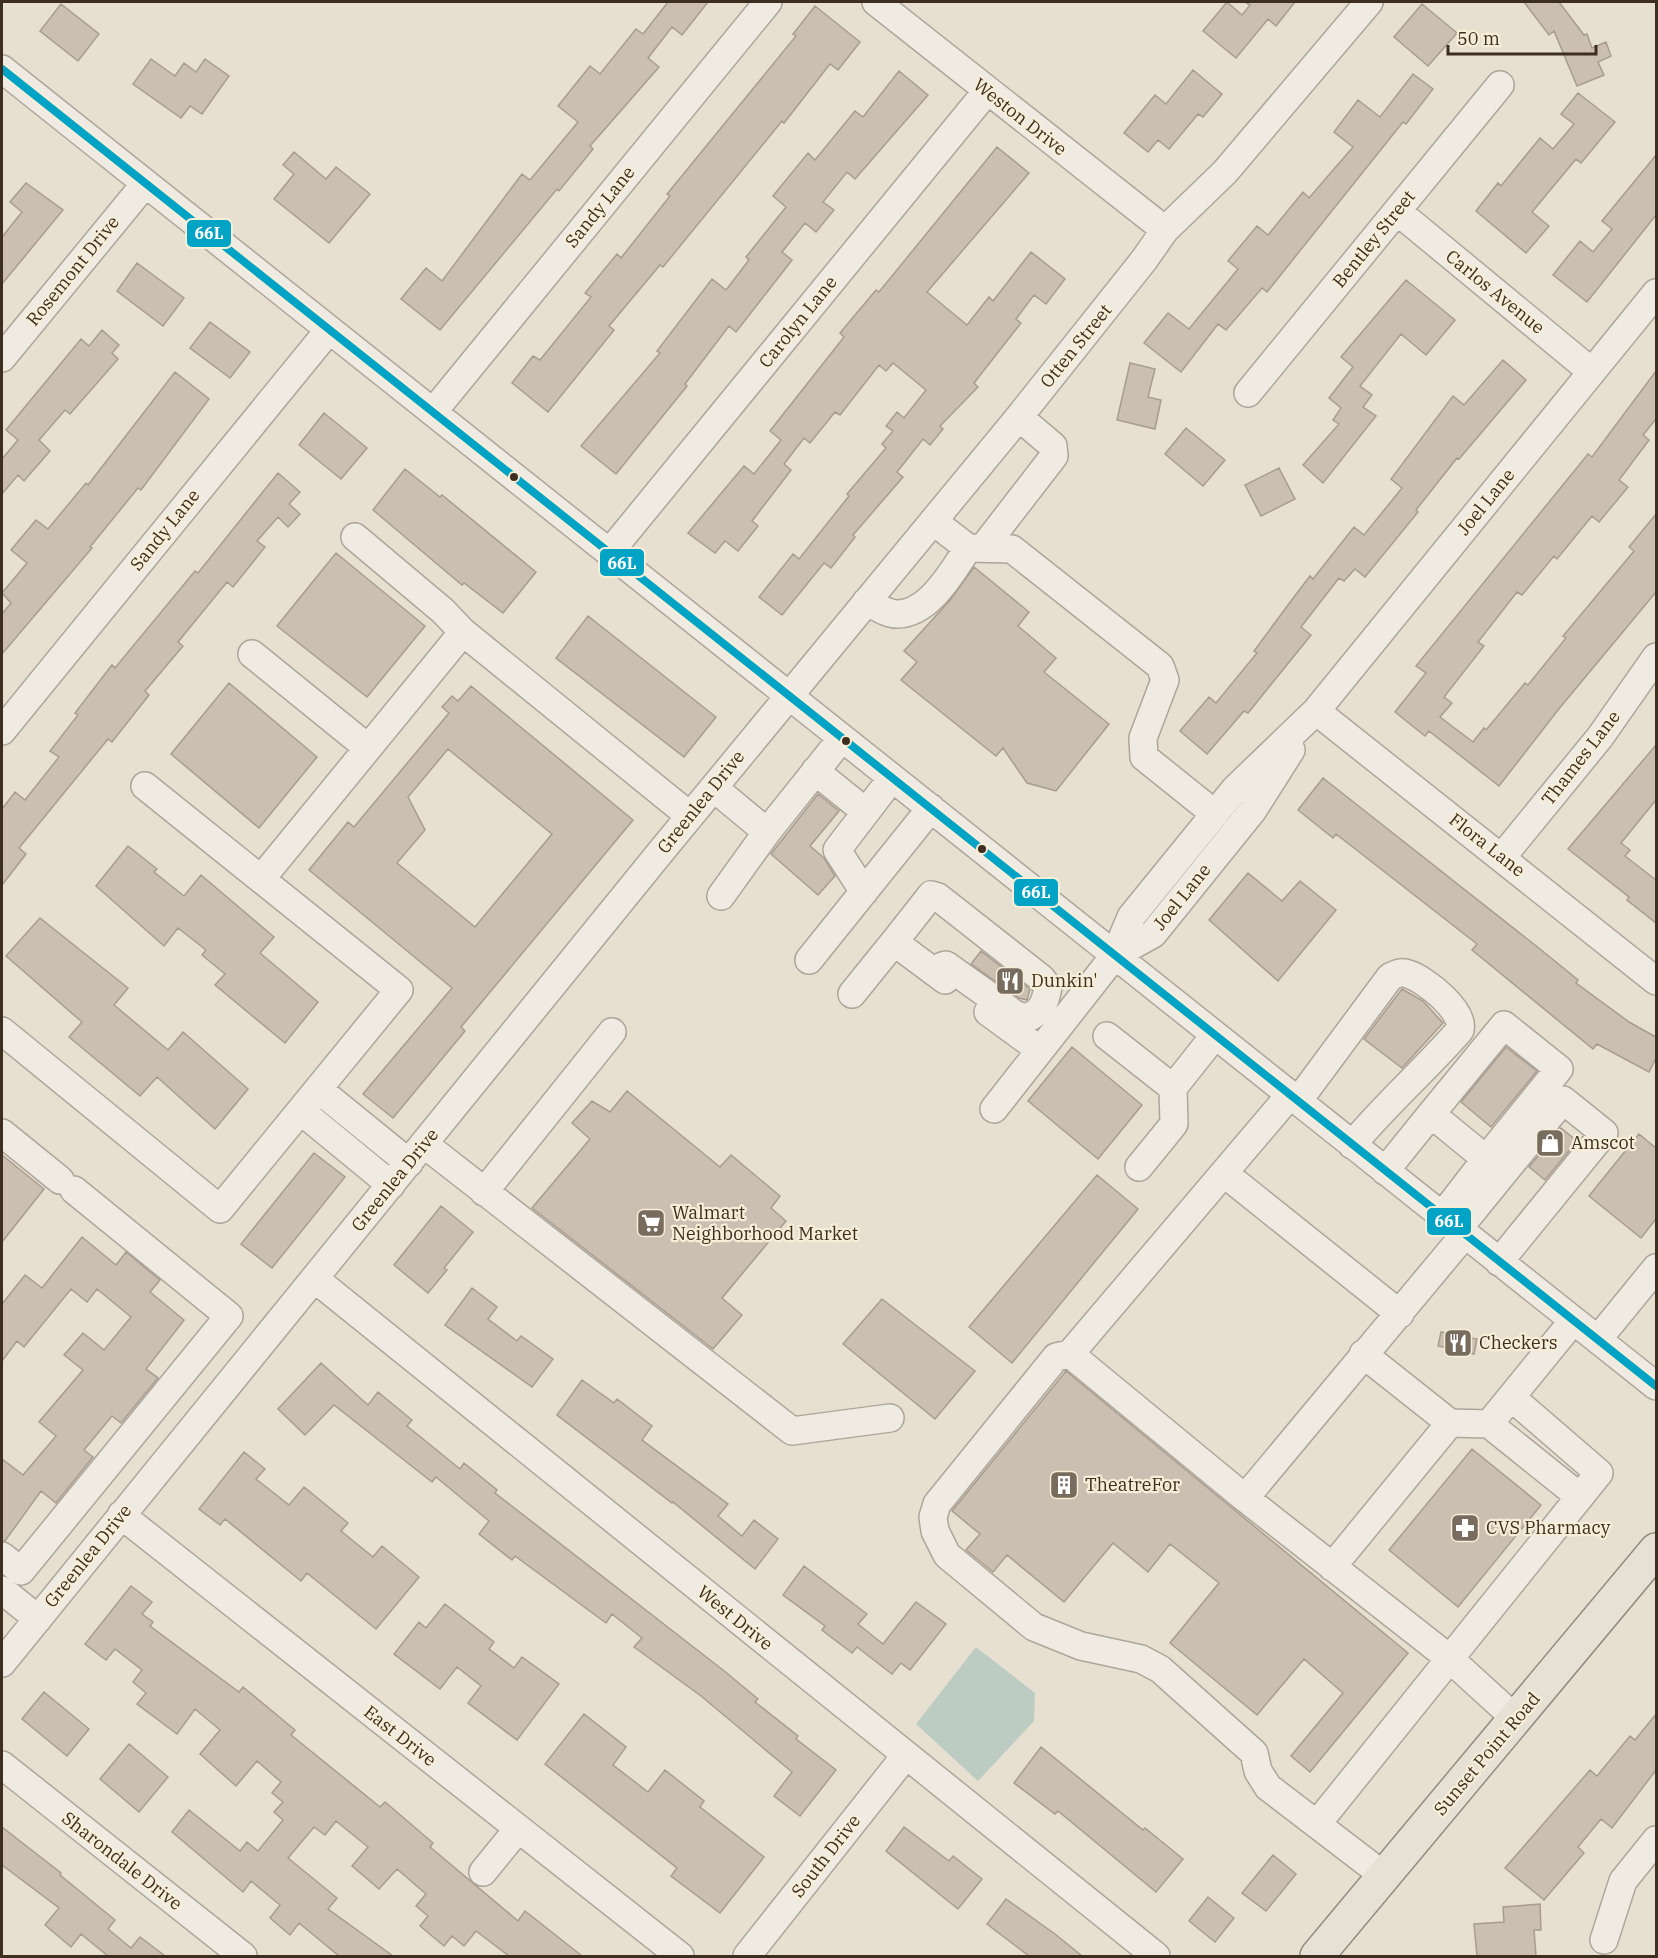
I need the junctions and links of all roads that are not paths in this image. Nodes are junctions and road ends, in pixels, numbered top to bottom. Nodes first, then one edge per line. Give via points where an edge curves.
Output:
1 (768, 2) edge
2 (876, 2) edge
3 (1369, 2) edge
4 (2, 69) edge
5 (1500, 85) dead end
6 (987, 91) junction
7 (145, 184) junction
8 (1397, 211) junction
9 (1165, 230) junction
10 (1656, 293) edge
11 (329, 330) junction
12 (2, 358) edge
13 (1592, 372) junction
14 (1248, 393) dead end
15 (433, 412) junction
16 (1019, 417) junction
17 (933, 521) junction
18 (355, 537) dead end
19 (975, 548) junction
20 (609, 553) junction
21 (866, 602) junction
22 (463, 632) junction
23 (252, 654) dead end
24 (1656, 657) edge
25 (788, 696) junction
26 (1316, 711) junction
27 (2, 731) edge
28 (842, 738) junction
29 (368, 748) junction
30 (815, 771) junction
31 (892, 777) junction
32 (145, 786) dead end
33 (714, 788) junction
34 (931, 808) junction
35 (866, 812) junction
36 (1215, 814) junction
37 (690, 816) junction
38 (767, 832) junction
39 (1502, 857) junction
40 (261, 879) junction
41 (864, 892) junction
42 (721, 896) dead end
43 (894, 942) junction
44 (1115, 955) junction
45 (809, 960) dead end
46 (932, 970) junction
47 (1656, 981) edge
48 (852, 994) dead end
49 (2, 1031) edge
50 (612, 1032) dead end
51 (1215, 1035) junction
52 (1107, 1036) dead end
53 (1040, 1050) junction
54 (1173, 1088) junction
55 (318, 1089) junction
56 (1294, 1098) junction
57 (994, 1108) dead end
58 (301, 1111) junction
59 (1431, 1114) junction
60 (2, 1133) edge
61 (1353, 1145) junction
62 (417, 1154) junction
63 (1486, 1159) junction
64 (1139, 1167) dead end
65 (1385, 1171) junction
66 (1225, 1174) junction
67 (391, 1185) junction
68 (484, 1192) junction
69 (1455, 1226) junction
70 (1499, 1262) junction
71 (1655, 1272) edge
72 (315, 1279) junction
73 (1400, 1314) junction
74 (1574, 1321) junction
75 (1598, 1339) junction
76 (1070, 1354) junction
77 (1363, 1354) junction
78 (1656, 1386) edge
79 (1511, 1397) junction
80 (890, 1418) dead end
81 (1449, 1423) junction
82 (1489, 1424) junction
83 (120, 1449) junction
84 (153, 1476) junction
85 (1580, 1497) junction
86 (1245, 1498) junction
87 (121, 1515) junction
88 (1656, 1550) edge
89 (2, 1556) edge
90 (1332, 1567) junction
91 (2, 1590) edge
92 (38, 1619) junction
93 (1449, 1658) junction
94 (2, 1663) edge
95 (1517, 1720) junction
96 (906, 1755) junction
97 (2, 1765) edge
98 (1317, 1824) junction
99 (518, 1829) junction
100 (1656, 1840) edge
101 (483, 1872) dead end
102 (1383, 1875) junction
103 (1604, 1940) dead end
104 (243, 1956) edge
105 (680, 1956) edge
106 (747, 1956) edge
107 (1156, 1956) edge
108 (1317, 1956) edge

1 - 15 street, Sandy Lane
2 - 6 street, Weston Drive
3 - 9 street, Otten Street via 1226,172
4 - 7 street
5 - 8 street, Bentley Street
6 - 9 street, Weston Drive
6 - 20 street, Carolyn Lane
7 - 11 street
7 - 12 street, Rosemont Drive
8 - 13 street, Carlos Avenue
8 - 14 street, Bentley Street
9 - 16 street, Otten Street
10 - 13 street, Joel Lane
11 - 15 street
11 - 27 street, Sandy Lane
13 - 26 street, Joel Lane
15 - 20 street
16 - 17 street, Otten Street
16 - 19 street via 1053,446 1054,456
17 - 19 street
17 - 21 street, Otten Street
18 - 22 street
19 - 21 street via 926,602 909,611 898,614
19 - 36 street via 1012,549 1160,666 1165,680 1143,738 1144,757
20 - 25 street
21 - 25 street, Otten Street
22 - 29 street
22 - 37 street
23 - 29 street
24 - 39 street, Thames Lane via 1600,737
25 - 28 street
25 - 33 street, Greenlea Drive
26 - 36 street, Joel Lane via 1235,789
26 - 39 street, Flora Lane
26 - 44 street, Joel Lane via 1253,810 1153,934
28 - 30 street
28 - 31 street
29 - 40 street
30 - 35 street
30 - 38 street
31 - 34 street
31 - 35 street
32 - 40 street
33 - 37 street, Greenlea Drive
33 - 38 street
34 - 41 street
34 - 44 street
35 - 41 street via 837,850
36 - 44 street, Joel Lane via 1131,917
37 - 62 street, Greenlea Drive
38 - 42 street
39 - 47 street, Flora Lane
40 - 55 street via 399,990
41 - 45 street
43 - 46 street
43 - 46 street via 931,895 938,897 1041,978 1048,987 1045,1004 1028,1017 1016,1015 946,965
43 - 48 street
44 - 51 street
44 - 53 street
46 - 53 street
49 - 58 street via 220,1209
50 - 68 street
51 - 54 street
51 - 56 street
52 - 54 street
53 - 57 street
54 - 64 street via 1173,1124
55 - 58 street
55 - 62 street
56 - 61 street
56 - 61 street via 1390,977 1407,973 1447,1000 1462,1024 1460,1030 1422,1073 1386,1105
56 - 66 street
58 - 67 street
59 - 63 street
59 - 63 street via 1504,1025 1560,1069
59 - 65 street
60 - 83 street via 229,1316
61 - 65 street
62 - 67 street, Greenlea Drive
62 - 68 street
63 - 69 street
65 - 69 street
66 - 73 street
66 - 76 street via 1209,1186
67 - 72 street, Greenlea Drive
68 - 80 street via 792,1431
69 - 70 street
69 - 70 street via 1563,1100 1604,1133
69 - 73 street
70 - 74 street
71 - 75 street
72 - 84 street, Greenlea Drive
72 - 96 street, West Drive
73 - 77 street
74 - 75 street
74 - 79 street
75 - 78 street
76 - 86 street
76 - 98 street via 1056,1357 937,1504 934,1524 947,1555 1034,1627 1081,1647 1141,1659 1160,1669 1254,1753 1258,1771 1268,1786
77 - 81 street
77 - 86 street
79 - 82 street
79 - 85 street via 1599,1473
81 - 82 street
81 - 90 street
82 - 85 street
83 - 84 street
83 - 89 street via 21,1571
84 - 87 street, Greenlea Drive
85 - 93 street
86 - 90 street
87 - 92 street, Greenlea Drive
87 - 99 street, East Drive
88 - 95 main road, Sunset Point Road
90 - 93 street
91 - 92 street
92 - 94 street, Greenlea Drive
93 - 95 street
93 - 98 street
95 - 102 main road, Sunset Point Road
96 - 106 street, South Drive
96 - 107 street, West Drive
97 - 104 street, Sharondale Drive
98 - 102 street
99 - 101 street
99 - 105 street, East Drive
100 - 103 street via 1623,1881
102 - 108 main road, Sunset Point Road

